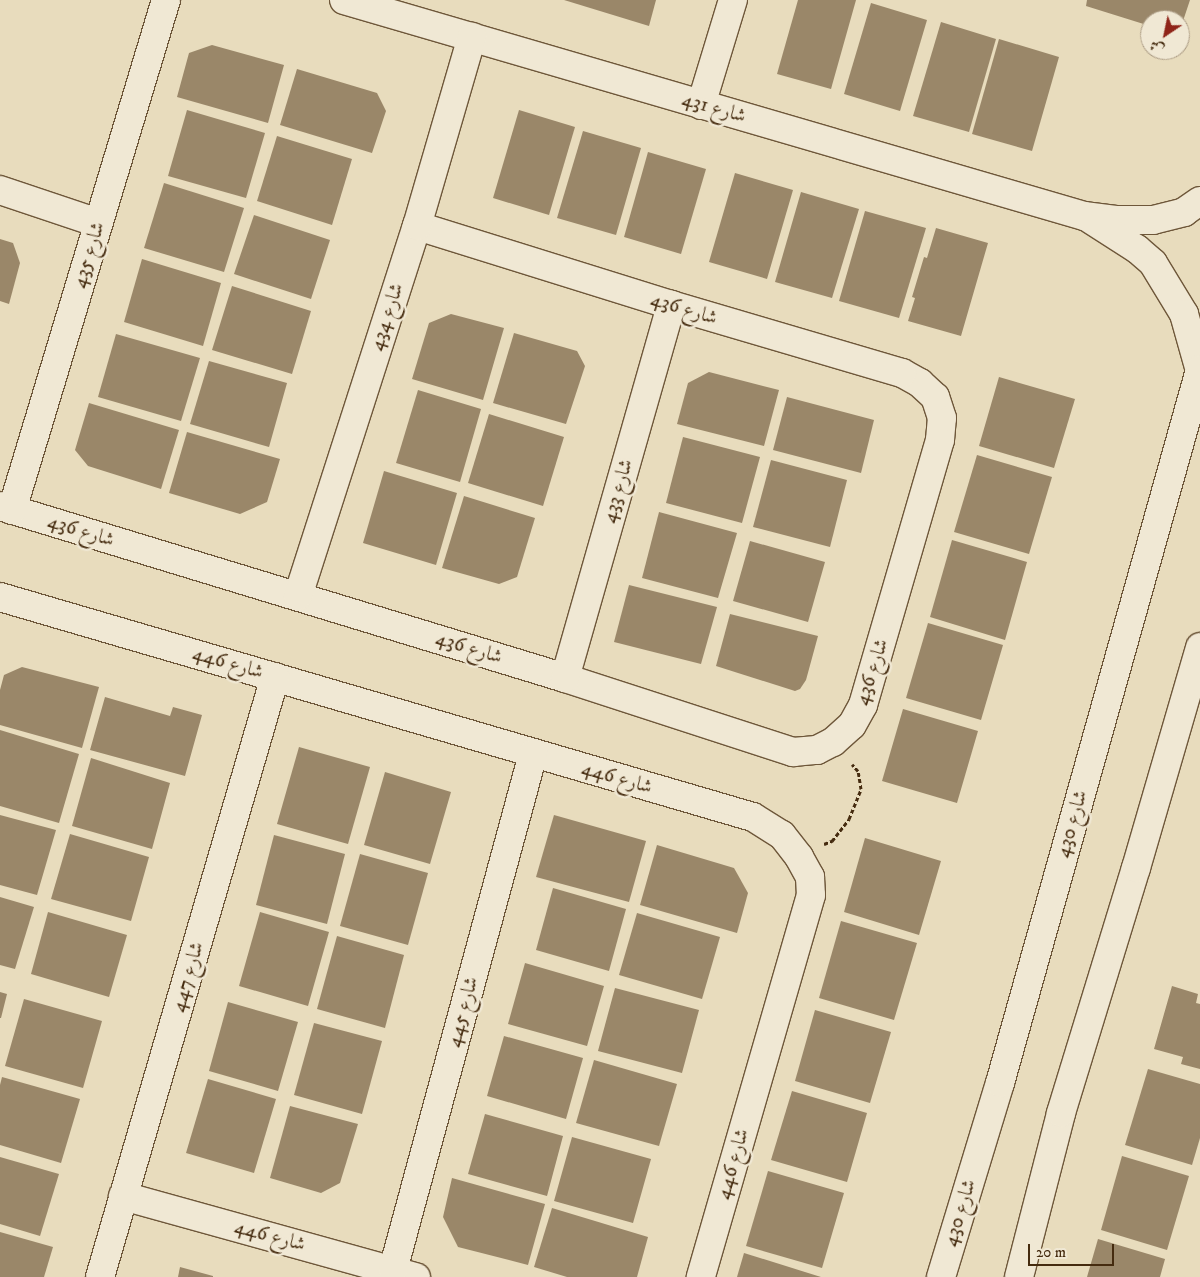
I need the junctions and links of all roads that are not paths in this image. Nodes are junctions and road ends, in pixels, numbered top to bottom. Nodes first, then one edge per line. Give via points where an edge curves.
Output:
1 (166, 0) edge
2 (344, 0) edge
3 (733, 0) edge
4 (472, 37) junction
5 (701, 105) junction
6 (0, 190) edge
7 (1200, 201) edge
8 (1084, 216) junction
9 (98, 223) junction
10 (417, 226) junction
11 (671, 305) junction
12 (1200, 370) edge
13 (6, 508) edge
14 (298, 596) junction
15 (0, 597) edge
16 (1200, 648) edge
17 (275, 677) junction
18 (565, 678) junction
19 (534, 754) junction
20 (124, 1196) junction
21 (404, 1274) edge
22 (100, 1277) edge
23 (701, 1277) edge
24 (941, 1277) edge
25 (1019, 1277) edge

1 - 9 street, شارع 435
2 - 4 street, شارع 431
3 - 5 street
4 - 5 street, شارع 431
4 - 10 street, شارع 434
5 - 8 street, شارع 431
6 - 9 street
7 - 8 street, شارع 431 via 1184,212 1153,220
8 - 12 street, شارع 431 via 1137,249 1153,263 1184,314
9 - 13 street, شارع 435
10 - 11 street, شارع 436
10 - 14 street, شارع 434
11 - 18 street, شارع 433
11 - 18 street, شارع 436 via 902,373 936,397 942,418 940,440 863,705 852,725 833,742 817,750 793,752
12 - 24 street, شارع 430 via 1002,1074
13 - 14 street, شارع 436
14 - 18 street, شارع 436
15 - 17 street, شارع 446
16 - 25 street via 1061,1113
17 - 19 street, شارع 446
17 - 20 street, شارع 447
19 - 21 street, شارع 445
19 - 23 street, شارع 446 via 754,817 782,835 810,878 811,895
20 - 21 street, شارع 446
20 - 22 street, شارع 447

